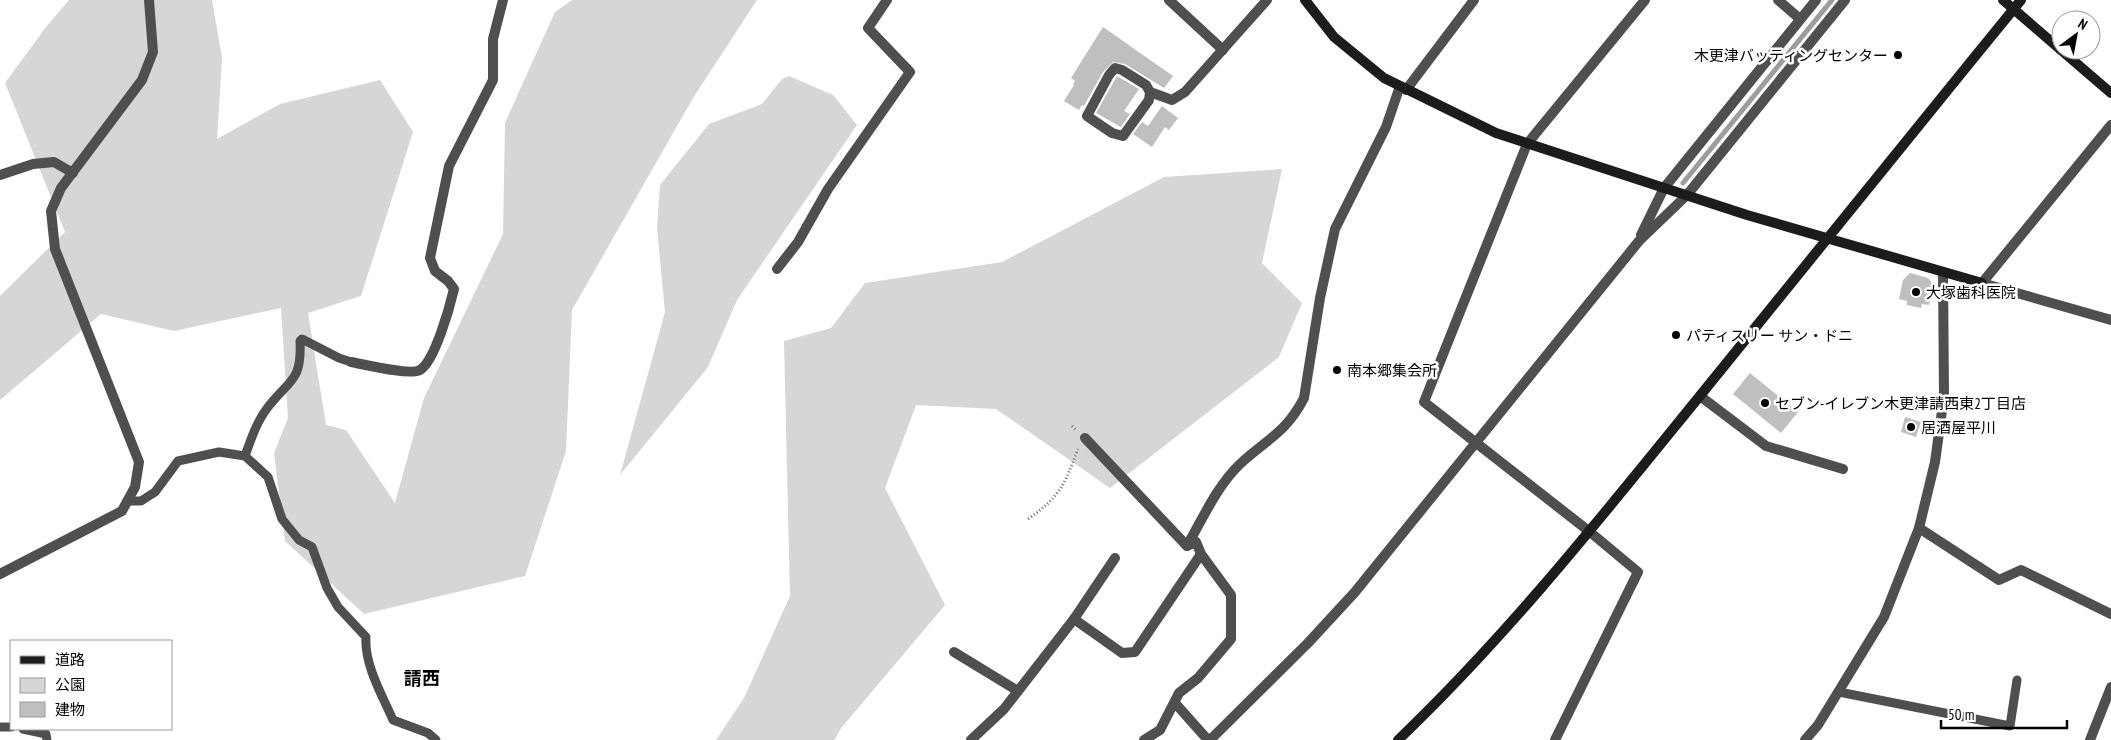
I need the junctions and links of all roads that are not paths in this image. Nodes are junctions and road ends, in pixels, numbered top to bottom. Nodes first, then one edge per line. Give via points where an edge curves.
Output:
1 (149, 0) edge
2 (490, 0) edge
3 (887, 0) edge
4 (1169, 0) edge
5 (1267, 0) edge
6 (1305, 0) edge
7 (1474, 0) edge
8 (1645, 0) edge
9 (1778, 0) edge
10 (1816, 0) edge
11 (1845, 0) edge
12 (2003, 0) edge
13 (2021, 0) edge
14 (502, 1) edge
15 (2014, 9) junction
16 (1800, 20) junction
17 (2051, 41) edge
18 (1223, 50) junction
19 (2073, 60) edge
20 (1403, 88) junction
21 (1150, 92) junction
22 (2111, 92) edge
23 (2111, 125) edge
24 (1527, 144) junction
25 (73, 173) junction
26 (0, 175) edge
27 (1664, 188) junction
28 (1687, 195) junction
29 (1828, 238) junction
30 (1639, 241) junction
31 (777, 269) dead end
32 (1943, 272) junction
33 (1982, 283) junction
34 (2111, 320) edge
35 (351, 362) joint
36 (1700, 396) junction
37 (1085, 438) road end
38 (1475, 443) junction
39 (245, 456) junction
40 (1843, 469) dead end
41 (128, 501) junction
42 (1919, 528) junction
43 (1590, 532) junction
44 (1187, 546) junction
45 (1201, 554) junction
46 (1115, 558) dead end
47 (0, 574) edge
48 (2111, 614) edge
49 (1074, 618) junction
50 (954, 652) dead end
51 (2017, 680) dead end
52 (2111, 687) edge
53 (1018, 690) junction
54 (1838, 692) junction
55 (1175, 703) junction
56 (28, 730) edge
57 (46, 740) edge
58 (436, 740) edge
59 (971, 740) edge
60 (1144, 740) edge
61 (1209, 740) edge
62 (1398, 740) edge
63 (1554, 740) edge
64 (1805, 740) edge
65 (2090, 740) edge

1 - 25 street via 152,52 142,80
2 - 14 street
3 - 31 street via 868,28 910,72
4 - 18 street
5 - 18 street
6 - 20 street via 1334,37 1384,78
7 - 20 street
8 - 24 street
9 - 16 street
10 - 16 street
11 - 28 street
12 - 15 street
13 - 15 street
14 - 35 street via 493,39 493,80 449,166 430,258 435,271 454,289 445,324 420,370 387,369
15 - 17 street
15 - 29 street
16 - 27 street
18 - 21 street via 1185,92 1172,100
19 - 22 street
20 - 24 street via 1496,133
20 - 44 street via 1335,229 1304,398 1282,430 1239,465 1217,493
21 - 21 street via 1149,100 1123,136 1112,133 1087,116 1115,68 1146,85
23 - 33 street
24 - 27 street
24 - 38 street via 1424,402
25 - 26 street via 54,162 33,164
25 - 41 street via 51,211 55,249 139,462 135,487
27 - 28 street
27 - 30 street
28 - 29 street
28 - 30 street
29 - 32 street
29 - 36 street
30 - 38 street
32 - 33 street
32 - 42 street via 1944,396 1936,462
33 - 34 street
35 - 39 lane via 302,339 299,368 292,382 260,418
36 - 40 street via 1766,446
36 - 43 street
37 - 44 street
38 - 43 street
38 - 61 street via 1355,592
39 - 41 lane via 219,452 178,461 155,492 141,501
39 - 58 lane via 268,477 282,519 300,540 312,547 327,588 338,607 366,637 373,672 393,720
41 - 47 street via 122,511
42 - 48 street via 1999,580 2021,570
42 - 54 street via 1884,617
43 - 62 street via 1486,650
43 - 63 street via 1638,572
44 - 45 street via 1196,542
45 - 49 street via 1135,652 1122,653
45 - 55 street via 1231,595 1231,639 1198,678 1179,693
46 - 49 street
49 - 53 street
50 - 53 street
51 - 54 lane via 2010,726
52 - 65 street
53 - 59 street via 1004,709
54 - 64 street
55 - 60 street via 1160,730
55 - 61 street
56 - 57 lane via 46,734

